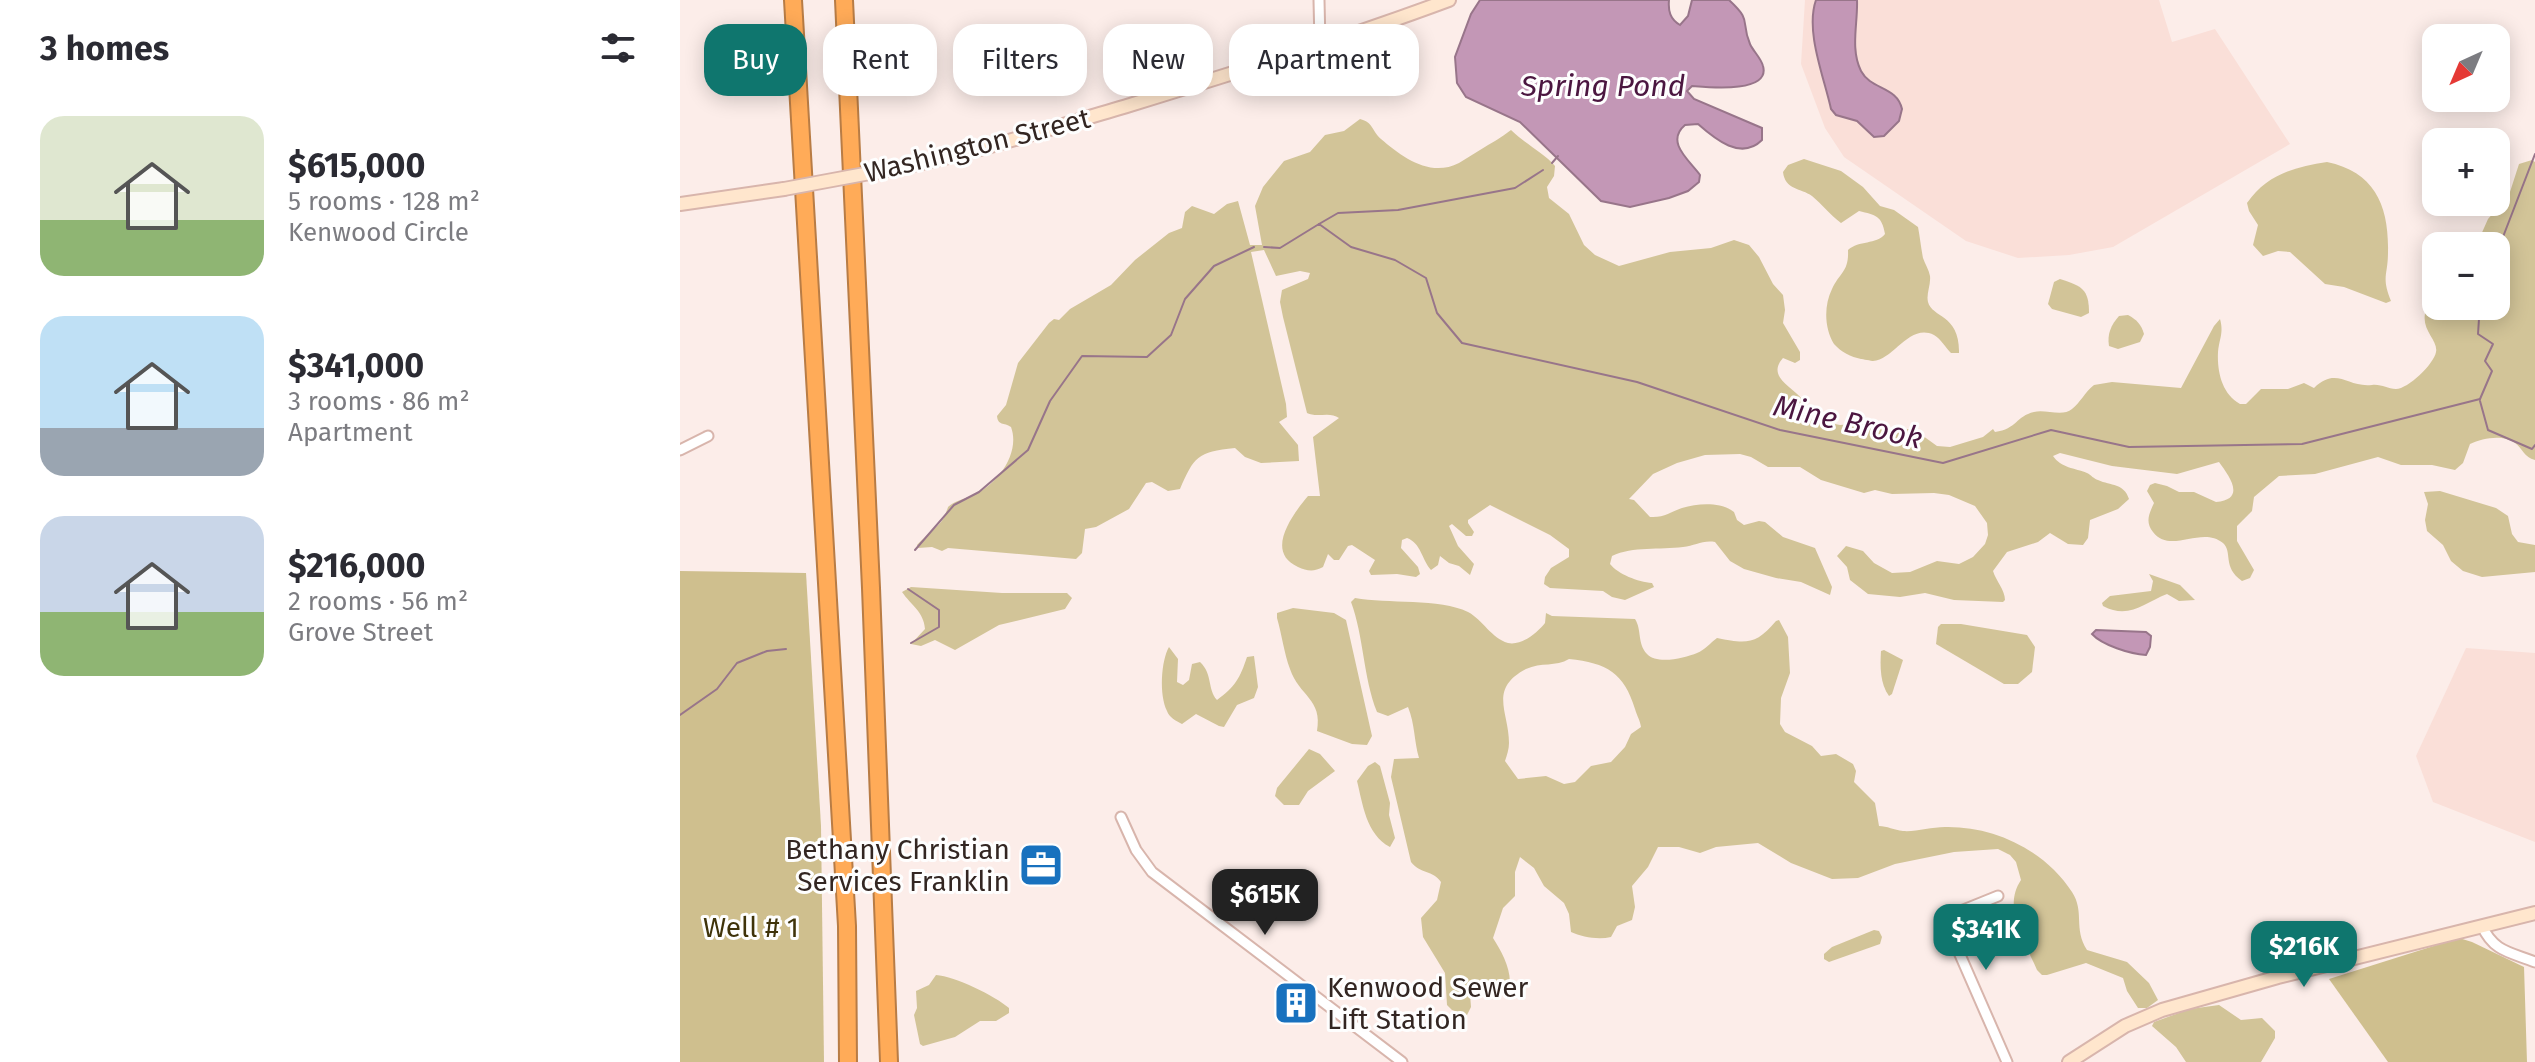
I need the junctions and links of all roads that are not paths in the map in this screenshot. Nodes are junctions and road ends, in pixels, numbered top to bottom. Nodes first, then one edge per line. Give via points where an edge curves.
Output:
1 (793, 0) edge
2 (844, 0) edge
3 (1319, 0) edge
4 (1449, 0) edge
5 (1320, 24) edge
6 (1379, 24) edge
7 (1229, 76) edge
8 (680, 204) edge
9 (708, 436) dead end
10 (680, 450) edge
11 (1121, 817) dead end
12 (1998, 896) dead end
13 (2535, 913) edge
14 (2482, 926) junction
15 (2535, 962) edge
16 (848, 1062) edge
17 (889, 1062) edge
18 (1402, 1062) edge
19 (2007, 1062) edge
20 (2069, 1062) edge

1 - 16 highway via 847,926
2 - 17 highway
3 - 5 street
4 - 6 main road, Washington Street
7 - 8 main road, Washington Street, bridge via 917,166
9 - 10 street
11 - 18 street via 1152,872
12 - 19 street via 1946,917
13 - 14 main road
14 - 15 street via 2496,947
14 - 20 main road via 2162,1010 2125,1026

